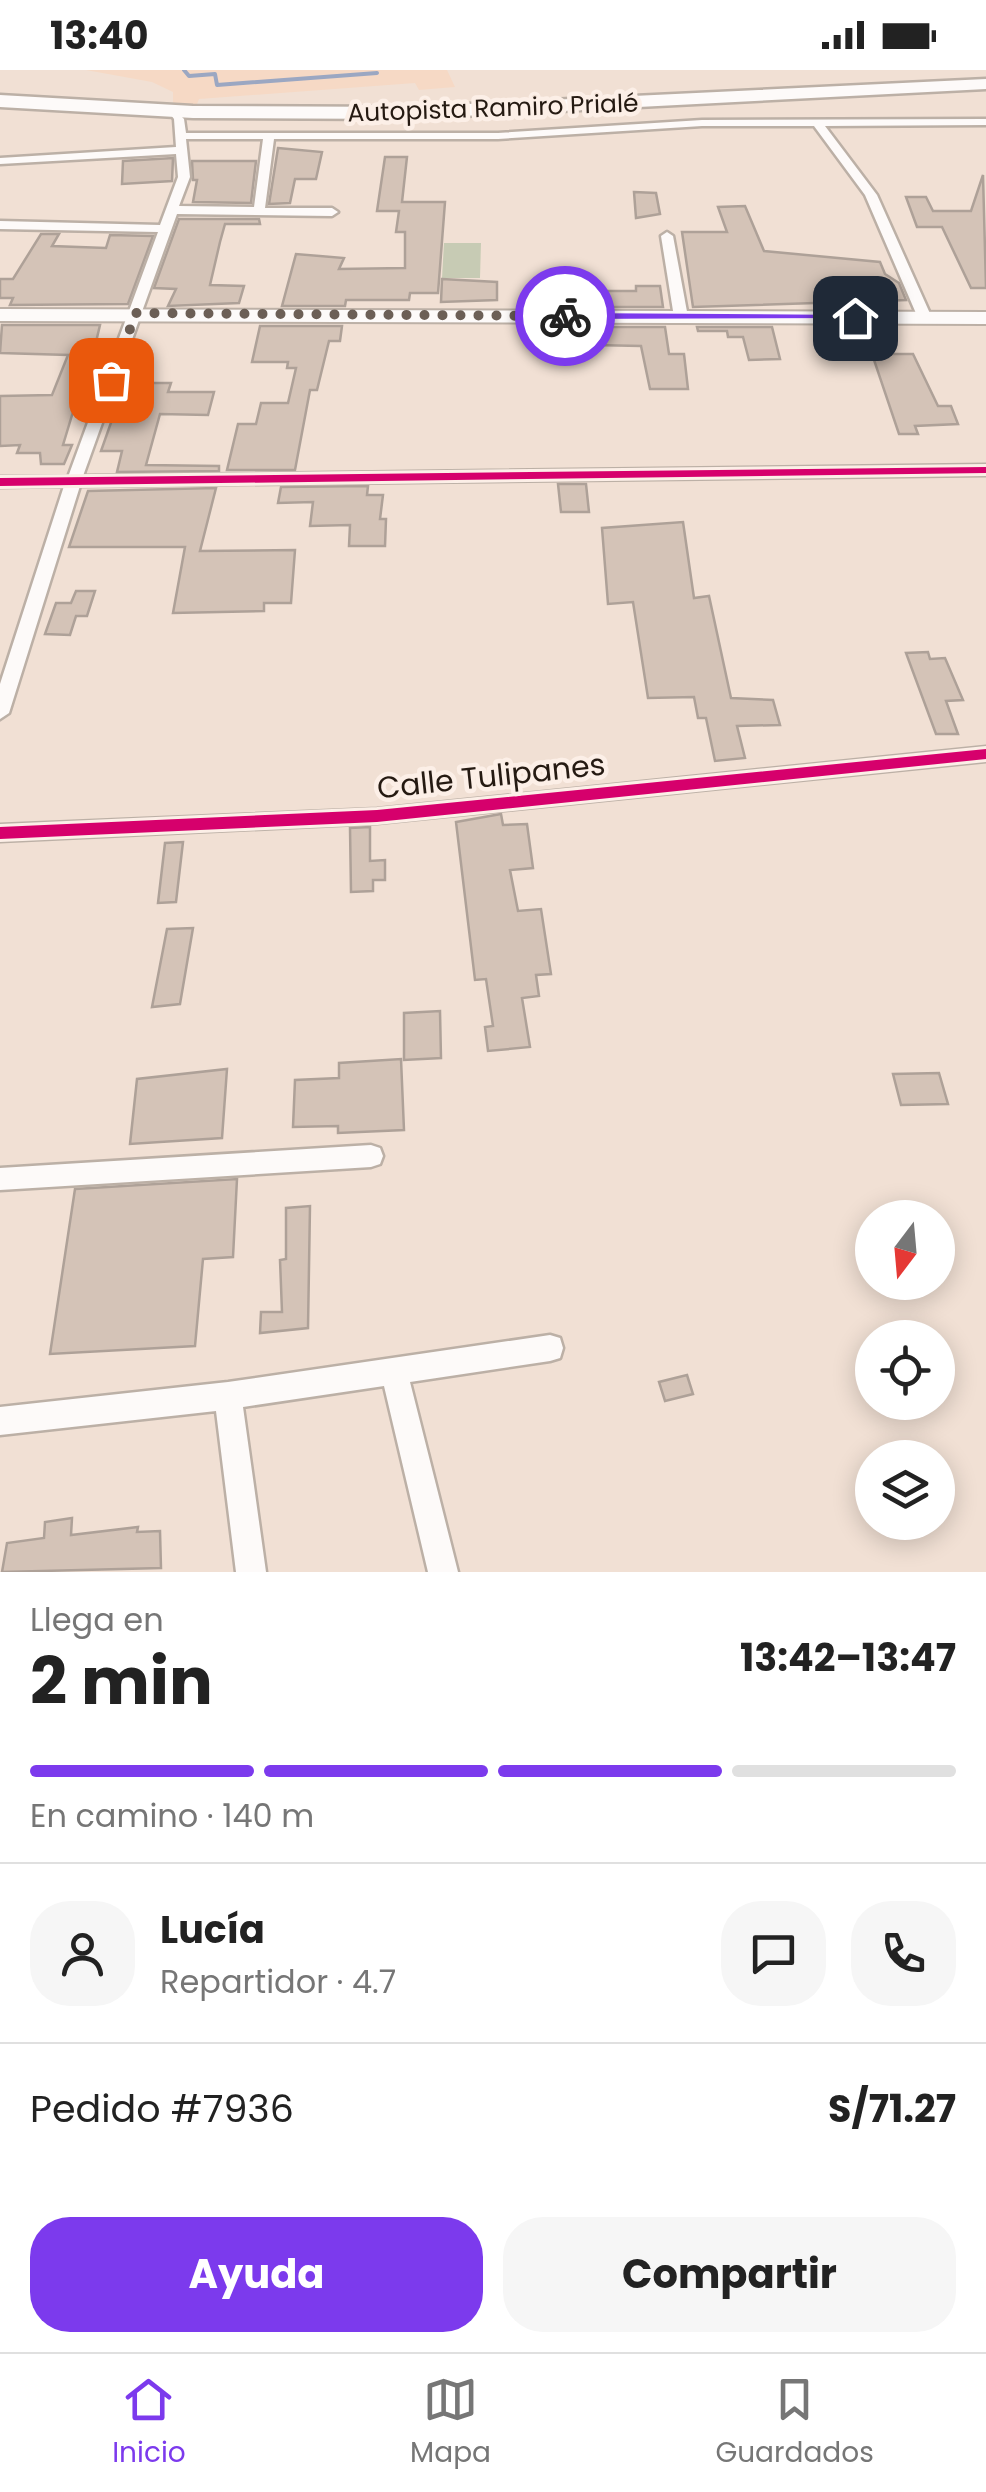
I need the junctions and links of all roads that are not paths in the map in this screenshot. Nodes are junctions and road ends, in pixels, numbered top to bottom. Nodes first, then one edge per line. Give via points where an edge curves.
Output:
1 (986, 84) edge
2 (986, 95) edge
3 (0, 102) edge
4 (0, 110) edge
5 (816, 121) junction
6 (986, 122) edge
7 (179, 129) junction
8 (269, 137) junction
9 (0, 161) edge
10 (172, 210) junction
11 (259, 211) junction
12 (332, 212) dead end
13 (0, 226) edge
14 (166, 229) junction
15 (667, 236) dead end
16 (136, 313) junction
17 (0, 314) edge
18 (681, 317) junction
19 (925, 318) junction
20 (986, 318) edge
21 (986, 470) edge
22 (74, 480) junction
23 (0, 482) edge
24 (0, 713) edge
25 (986, 754) edge
26 (0, 833) edge
27 (371, 1156) dead end
28 (0, 1179) edge
29 (550, 1348) dead end
30 (394, 1371) junction
31 (228, 1396) junction
32 (0, 1422) edge
33 (251, 1572) edge
34 (443, 1572) edge

1 - 7 highway, Autopista Ramiro Prialé
2 - 7 highway, Autopista Ramiro Prialé via 490,122
3 - 7 highway, Autopista Ramiro Prialé
4 - 7 highway, Autopista Ramiro Prialé
5 - 6 street
5 - 8 street via 498,136
5 - 19 street via 871,195
7 - 8 street
7 - 9 street
7 - 10 street via 184,178
8 - 11 street
10 - 11 street
10 - 14 street
11 - 12 street
13 - 14 street
14 - 16 street
15 - 18 street
16 - 17 street
16 - 18 street
16 - 22 street
18 - 19 street
19 - 20 street
21 - 22 street
22 - 23 street
22 - 24 street
25 - 26 street, Calle Tulipanes via 377,816
27 - 28 street
29 - 30 street
30 - 31 street
30 - 34 street
31 - 32 street
31 - 33 street

